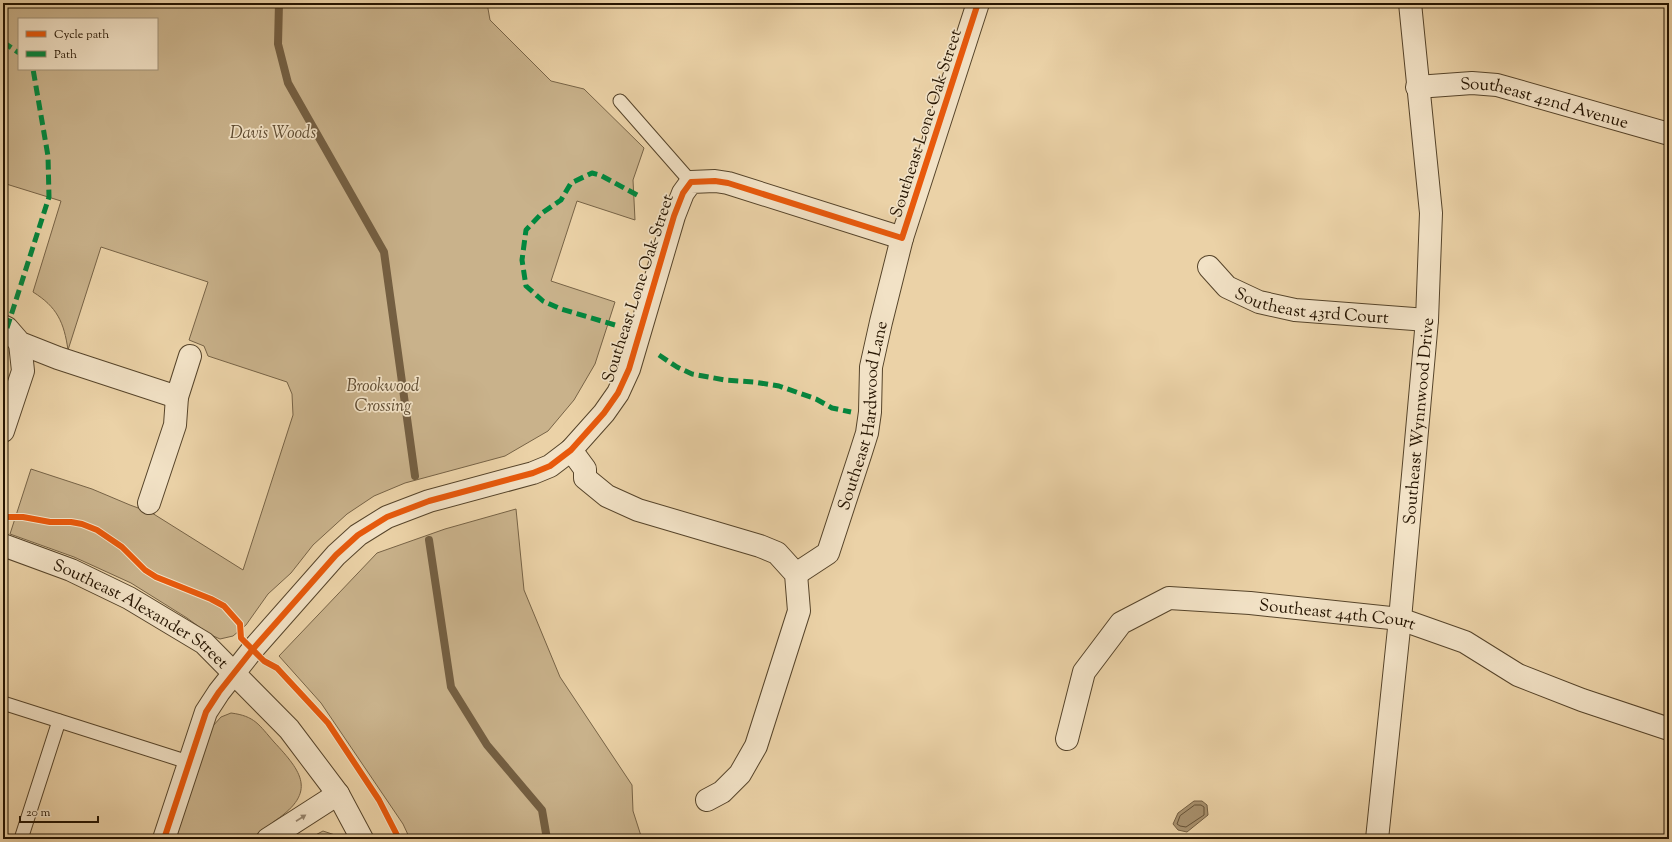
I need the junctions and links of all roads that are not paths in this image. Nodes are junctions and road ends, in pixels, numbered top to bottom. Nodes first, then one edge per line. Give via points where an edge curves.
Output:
1 (978, 3) edge
2 (1410, 3) edge
3 (1417, 87) junction
4 (620, 101) dead end
5 (1669, 134) edge
6 (691, 182) junction
7 (902, 238) junction
8 (1209, 267) dead end
9 (1427, 320) junction
10 (3, 326) edge
11 (20, 343) junction
12 (190, 356) dead end
13 (177, 397) junction
14 (3, 430) edge
15 (571, 450) junction
16 (149, 503) dead end
17 (3, 545) edge
18 (796, 574) junction
19 (1400, 619) junction
20 (234, 672) junction
21 (3, 703) edge
22 (59, 721) junction
23 (1669, 729) edge
24 (1067, 739) dead end
25 (188, 762) junction
26 (338, 794) junction
27 (707, 800) dead end
28 (21, 839) edge
29 (164, 839) edge
30 (268, 839) edge
31 (362, 839) edge
32 (1377, 839) edge

1 - 7 street, Southeast Lone Oak Street
2 - 3 street, Southeast Wynnwood Drive
3 - 5 street, Southeast 42nd Avenue via 1497,85
3 - 9 street, Southeast Wynnwood Drive via 1430,213
4 - 6 lane
6 - 7 street, Southeast Lone Oak Street via 715,180 728,183
6 - 15 street, Southeast Lone Oak Street via 683,193 674,216 629,369 618,393 604,413
7 - 18 street, Southeast Hardwood Lane via 871,367 867,433 828,553
8 - 9 street, Southeast 43rd Court via 1227,287 1259,302 1295,310
9 - 19 street, Southeast Wynnwood Drive
10 - 11 street
11 - 13 street
11 - 14 street via 23,371
12 - 13 street
13 - 16 street via 175,425
15 - 18 street via 585,469 585,478 607,496 638,510 777,553
15 - 20 street, Southeast Lone Oak Street via 550,466 533,473 428,501 371,526 336,555
17 - 20 street, Southeast Alexander Street via 71,570 129,598 204,643
18 - 27 street via 799,611 756,746 740,774 722,792
19 - 23 street, Southeast 44th Court via 1465,642 1518,676
19 - 24 street, Southeast 44th Court via 1250,603 1169,598 1120,623 1084,672
19 - 32 street, Southeast Wynnwood Drive
20 - 25 street, Southeast Lone Oak Street via 206,712
20 - 26 street, Southeast Alexander Street via 289,729
21 - 22 lane
22 - 25 lane
22 - 28 lane
25 - 29 street, Southeast Lone Oak Street
30 -> 26 street
26 - 31 street, Southeast Alexander Street

